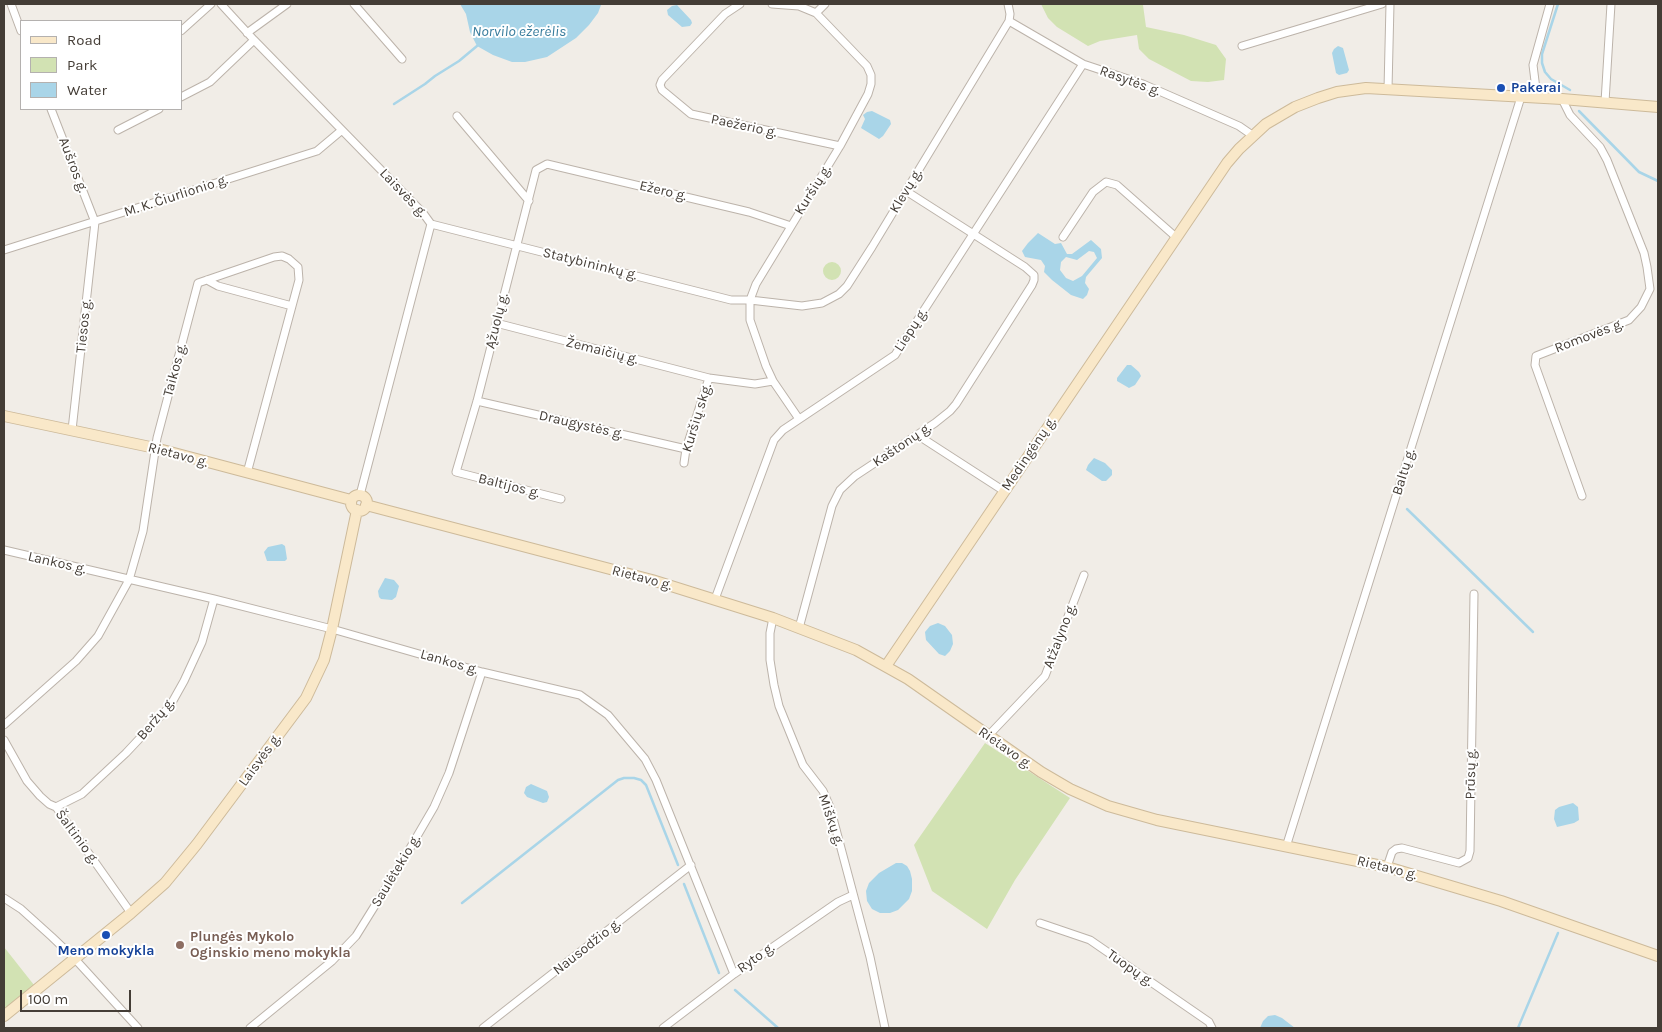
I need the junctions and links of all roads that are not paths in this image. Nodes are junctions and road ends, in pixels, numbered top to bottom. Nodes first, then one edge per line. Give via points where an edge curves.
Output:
1 (11, 4) edge
2 (211, 4) edge
3 (221, 4) edge
4 (288, 4) edge
5 (354, 4) edge
6 (740, 4) edge
7 (772, 4) edge
8 (825, 4) edge
9 (1008, 4) edge
10 (1382, 4) edge
11 (1390, 4) edge
12 (1550, 4) edge
13 (1612, 4) edge
14 (816, 13) junction
15 (1009, 21) junction
16 (20, 27) edge
17 (182, 30) edge
18 (247, 33) junction
19 (254, 40) junction
20 (1242, 46) dead end
21 (402, 59) dead end
22 (1083, 64) junction
23 (1388, 89) junction
24 (182, 96) edge
25 (1521, 96) junction
26 (1537, 97) junction
27 (1562, 99) junction
28 (1605, 102) junction
29 (1658, 107) edge
30 (52, 110) edge
31 (157, 110) edge
32 (457, 116) dead end
33 (118, 130) dead end
34 (342, 130) junction
35 (1252, 135) junction
36 (840, 146) junction
37 (536, 170) joint
38 (906, 191) junction
39 (529, 201) junction
40 (95, 222) junction
41 (431, 224) junction
42 (790, 226) junction
43 (974, 233) junction
44 (1063, 237) dead end
45 (1175, 240) junction
46 (516, 245) junction
47 (4, 250) edge
48 (207, 280) junction
49 (750, 300) junction
50 (292, 306) junction
51 (496, 323) junction
52 (709, 378) junction
53 (773, 381) junction
54 (477, 401) junction
55 (4, 416) edge
56 (799, 419) junction
57 (72, 430) junction
58 (919, 434) junction
59 (155, 448) junction
60 (686, 449) junction
61 (684, 463) dead end
62 (456, 472) joint
63 (247, 473) junction
64 (1004, 492) junction
65 (1582, 496) dead end
66 (356, 498) junction
67 (561, 499) dead end
68 (362, 507) junction
69 (4, 550) edge
70 (1084, 575) dead end
71 (129, 580) junction
72 (1474, 594) dead end
73 (214, 599) junction
74 (715, 599) junction
75 (773, 618) junction
76 (799, 628) junction
77 (332, 629) junction
78 (886, 666) junction
79 (482, 672) junction
80 (4, 725) edge
81 (988, 736) junction
82 (4, 740) edge
83 (56, 807) junction
84 (1286, 847) junction
85 (691, 865) junction
86 (1387, 867) junction
87 (853, 895) junction
88 (4, 898) edge
89 (131, 914) junction
90 (1040, 923) dead end
91 (1658, 956) edge
92 (76, 959) junction
93 (734, 974) junction
94 (4, 1016) edge
95 (138, 1028) edge
96 (250, 1028) edge
97 (482, 1028) edge
98 (663, 1028) edge
99 (885, 1028) edge
100 (1212, 1028) edge

1 - 16 street
2 - 17 street
3 - 18 street, Laisvės g.
4 - 18 street
5 - 21 street
6 - 36 street, Paežerio g. via 725,14 662,80 662,90 691,114
7 - 14 street, Kuršių g. via 799,6
8 - 14 street
9 - 15 street
10 - 20 street
11 - 23 street
12 - 26 street via 1533,65
13 - 28 street
14 - 36 street, Kuršių g. via 868,66 871,75 868,94
15 - 22 street, Rasytės g.
15 - 38 street, Klevų g.
18 - 19 street, Laisvės g.
19 - 24 street via 210,82
19 - 34 street, Laisvės g.
22 - 35 street, Rasytės g. via 1143,84 1239,126
22 - 43 street, Liepų g.
23 - 25 main road, Medingėnų g.
23 - 35 main road, Medingėnų g. via 1350,90 1318,98 1281,114
25 - 26 main road, Medingėnų g.
25 - 84 street, Baltų g.
26 - 27 main road, Medingėnų g.
27 - 28 main road, Medingėnų g.
27 - 65 street, Romovės g. via 1570,115 1600,147 1607,160 1644,253 1650,289 1641,307 1629,320 1536,356 1535,365
28 - 29 main road, Medingėnų g.
30 - 40 street, Aušros g.
31 - 33 street
32 - 39 street
34 - 40 street, M. K. Čiurlionio g. via 317,151
34 - 41 street, Laisvės g.
35 - 45 main road, Medingėnų g. via 1227,163
36 - 42 street, Kuršių g.
37 - 39 street, Ąžuolų g.
37 - 42 street, Ežero g. via 547,164 748,212
38 - 43 street
38 - 49 street, Klevų g. via 853,278 839,294 812,306
39 - 46 street, Ąžuolų g.
40 - 47 street, M. K. Čiurlionio g.
40 - 57 street, Tiesos g.
41 - 46 street, Statybininkų g.
41 - 66 street, Laisvės g.
42 - 49 street, Kuršių g.
43 - 56 street, Liepų g. via 895,355
43 - 58 street, Kaštonų g. via 1034,275 1032,285 956,404
44 - 45 street via 1093,192 1106,182 1117,185
45 - 64 main road, Medingėnų g.
46 - 49 street, Statybininkų g. via 731,300
46 - 51 street, Ąžuolų g.
48 - 50 street via 218,286
48 - 50 street via 282,256 298,267 299,280
48 - 59 street, Taikos g. via 198,283
49 - 53 street, Kuršių g. via 750,320
50 - 63 street
51 - 52 street, Žemaičių g.
51 - 54 street, Ąžuolų g.
52 - 53 street, Kuršių skg. via 755,384
52 - 60 street, Kuršių skg.
53 - 56 street, Kuršių g.
54 - 60 street, Draugystės g.
54 - 62 street, Ąžuolų g.
55 - 57 main road, Rietavo g.
56 - 74 street, Liepų g. via 774,440
57 - 59 main road, Rietavo g.
58 - 64 street
58 - 76 street, Kaštonų g. via 855,476 840,490 832,506
59 - 63 main road, Rietavo g.
59 - 71 street, Taikos g. via 143,531
60 - 61 street, Kuršių skg.
62 - 67 street, Baltijos g.
63 - 66 main road, Rietavo g.
64 - 78 main road, Medingėnų g.
66 - 68 main road via 351,505
68 - 74 main road, Rietavo g.
68 - 77 main road, Laisvės g.
69 - 71 street, Lankos g.
70 - 81 street, Atžalyno g. via 1045,676
71 - 73 street, Lankos g.
71 - 80 street, Taikos g. via 98,636 76,661
72 - 86 street, Prūsų g. via 1468,858 1459,863 1402,848 1392,852
73 - 77 street, Lankos g.
73 - 83 street, Beržų g. via 202,642 170,706 82,794
74 - 75 main road, Rietavo g.
75 - 76 main road, Rietavo g.
75 - 87 street, Miškų g. via 770,660 779,706 803,765 828,799
76 - 78 main road, Rietavo g. via 856,650
77 - 79 street, Lankos g.
77 - 89 main road, Laisvės g. via 324,660 306,698 183,862
78 - 81 main road, Rietavo g.
79 - 85 street, Lankos g. via 580,695 608,715 645,759
79 - 96 street, Saulėtekio g. via 449,774 434,807 356,936 332,961
81 - 84 main road, Rietavo g. via 1070,789 1108,806
82 - 83 street, Šaltinio g. via 27,781
83 - 89 street, Šaltinio g.
84 - 86 main road, Rietavo g.
85 - 93 street, Lankos g.
85 - 97 street, Nausodžio g.
86 - 91 main road, Rietavo g. via 1501,901
87 - 93 street, Ryto g.
87 - 99 street, Miškų g.
88 - 92 street via 21,909
89 - 92 main road, Laisvės g.
90 - 100 street, Tuopų g. via 1090,940 1208,1022
92 - 94 main road, Laisvės g.
92 - 95 street
93 - 98 street, Ryto g.

